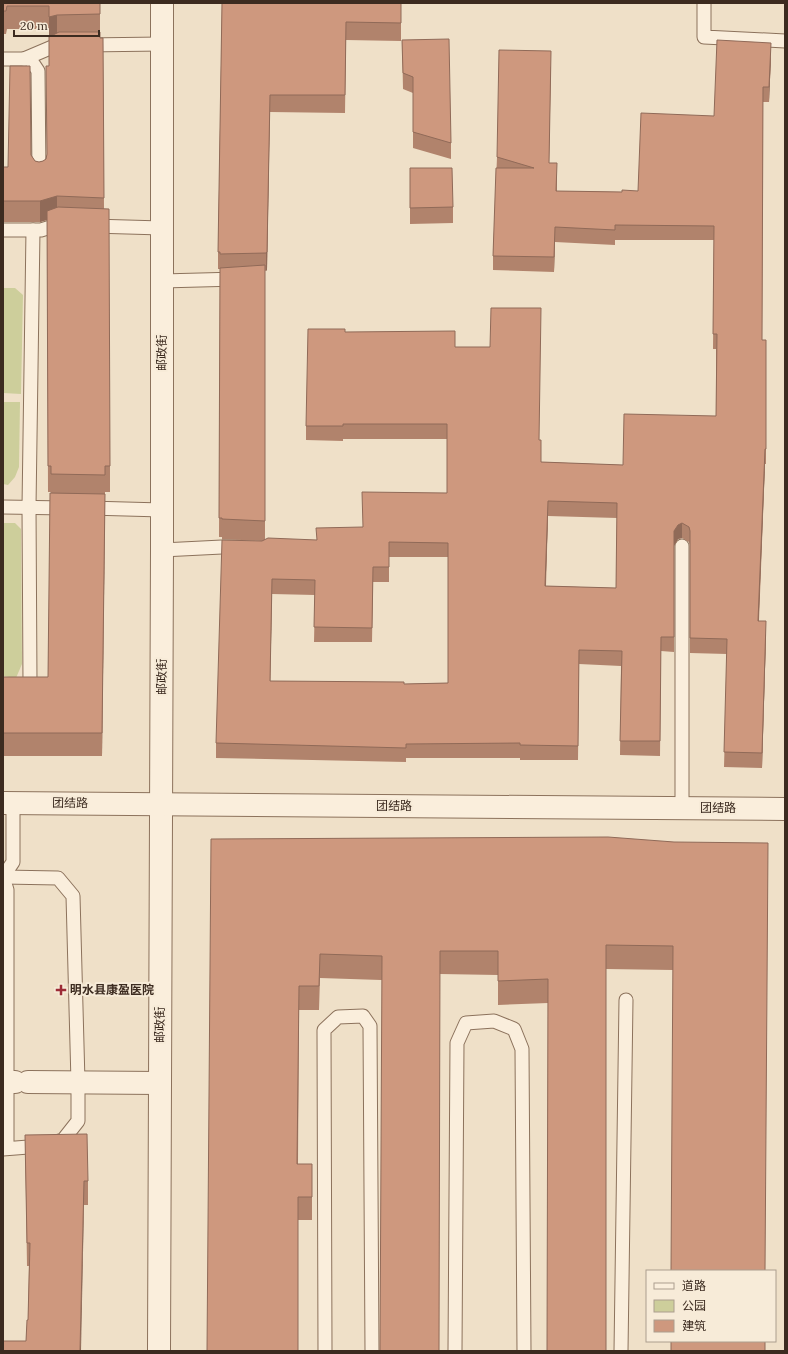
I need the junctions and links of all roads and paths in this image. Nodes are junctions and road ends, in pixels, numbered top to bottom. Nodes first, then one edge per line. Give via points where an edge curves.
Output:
1 (162, 3) edge
2 (704, 3) edge
3 (785, 41) edge
4 (162, 44) junction
5 (3, 59) edge
6 (24, 59) junction
7 (39, 175) edge
8 (162, 228) junction
9 (3, 230) edge
10 (33, 230) junction
11 (254, 278) edge
12 (162, 281) junction
13 (3, 507) edge
14 (29, 507) junction
15 (162, 510) junction
16 (682, 546) dead end
17 (254, 548) edge
18 (162, 550) junction
19 (3, 690) edge
20 (8, 803) edge
21 (162, 804) junction
22 (682, 808) junction
23 (785, 809) edge
24 (3, 877) edge
25 (626, 1000) dead end
26 (13, 1082) edge
27 (78, 1082) junction
28 (160, 1083) junction
29 (5, 1148) edge
30 (159, 1351) edge
31 (326, 1351) edge
32 (372, 1351) edge
33 (455, 1351) edge
34 (524, 1351) edge
35 (621, 1351) edge

1 - 4 street, 邮政街
2 - 3 lane via 704,37
4 - 6 lane via 57,45
4 - 8 street, 邮政街
5 - 6 lane
6 - 7 lane via 30,59 38,71
8 - 10 lane via 57,225
8 - 12 street, 邮政街
9 - 10 lane
10 - 14 lane
11 - 12 lane
12 - 15 street, 邮政街
13 - 14 lane
14 - 15 lane
14 - 19 lane via 30,681 23,690
15 - 18 street, 邮政街
16 - 22 lane
17 - 18 lane
18 - 21 street, 邮政街
20 - 21 street, 团结路
20 - 24 lane via 13,862
21 - 22 street, 团结路
21 - 28 street, 邮政街
22 - 23 street, 团结路
24 - 26 lane via 7,890
24 - 27 lane via 58,878 72,896
25 - 35 lane
26 - 27 street
26 - 29 lane
27 - 28 street
27 - 29 lane via 78,1121 63,1140 41,1146
28 - 30 street, 邮政街
31 - 32 lane via 324,1030 338,1017 363,1016 370,1026
33 - 34 lane via 457,1043 466,1023 494,1021 514,1029 522,1049

